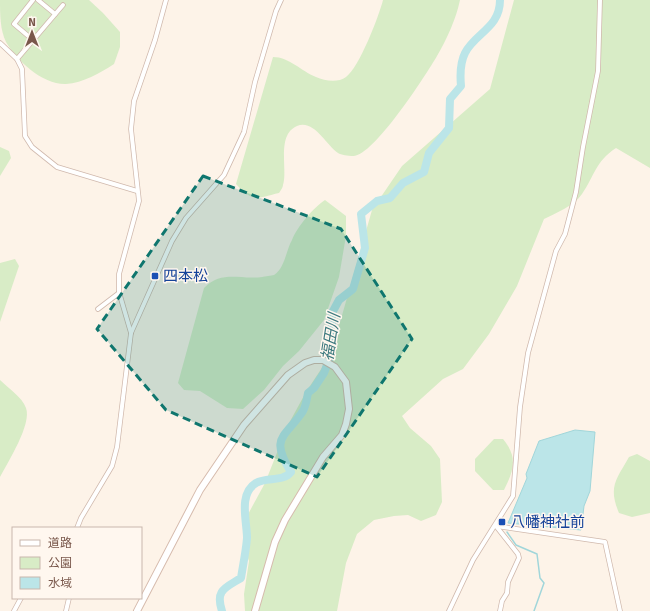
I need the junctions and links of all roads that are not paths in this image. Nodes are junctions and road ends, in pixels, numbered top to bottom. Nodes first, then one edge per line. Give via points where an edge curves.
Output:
1 (33, 0) edge
2 (38, 0) edge
3 (166, 0) edge
4 (281, 0) edge
5 (600, 0) edge
6 (63, 5) dead end
7 (55, 14) junction
8 (33, 40) junction
9 (0, 43) edge
10 (17, 59) junction
11 (137, 191) junction
12 (119, 293) junction
13 (98, 309) dead end
14 (131, 333) junction
15 (496, 526) junction
16 (79, 527) edge
17 (20, 599) edge
18 (69, 599) edge
19 (14, 611) edge
20 (66, 611) edge
21 (137, 611) edge
22 (255, 611) edge
23 (449, 611) edge
24 (500, 611) edge
25 (620, 611) edge

1 - 8 street via 14,24
2 - 7 street
3 - 11 street via 134,101 131,130
4 - 14 street via 255,82 244,132 224,175 186,218 172,241
5 - 15 street via 598,72 576,192 565,234 554,258 528,353 520,407 513,496
6 - 7 street
7 - 8 street
8 - 10 street
9 - 10 street
10 - 11 street via 22,70 24,87 25,136 32,147 57,167
11 - 12 street via 139,201 119,274
12 - 13 street
12 - 14 street
14 - 16 street via 117,447 112,466 81,518
15 - 23 street via 473,560
15 - 24 street via 519,558 508,582
15 - 25 street via 605,542
17 - 19 street
18 - 20 street
21 - 22 street via 200,490 244,425 300,365 314,360 331,364 346,382 349,409 342,434 323,457 274,542

